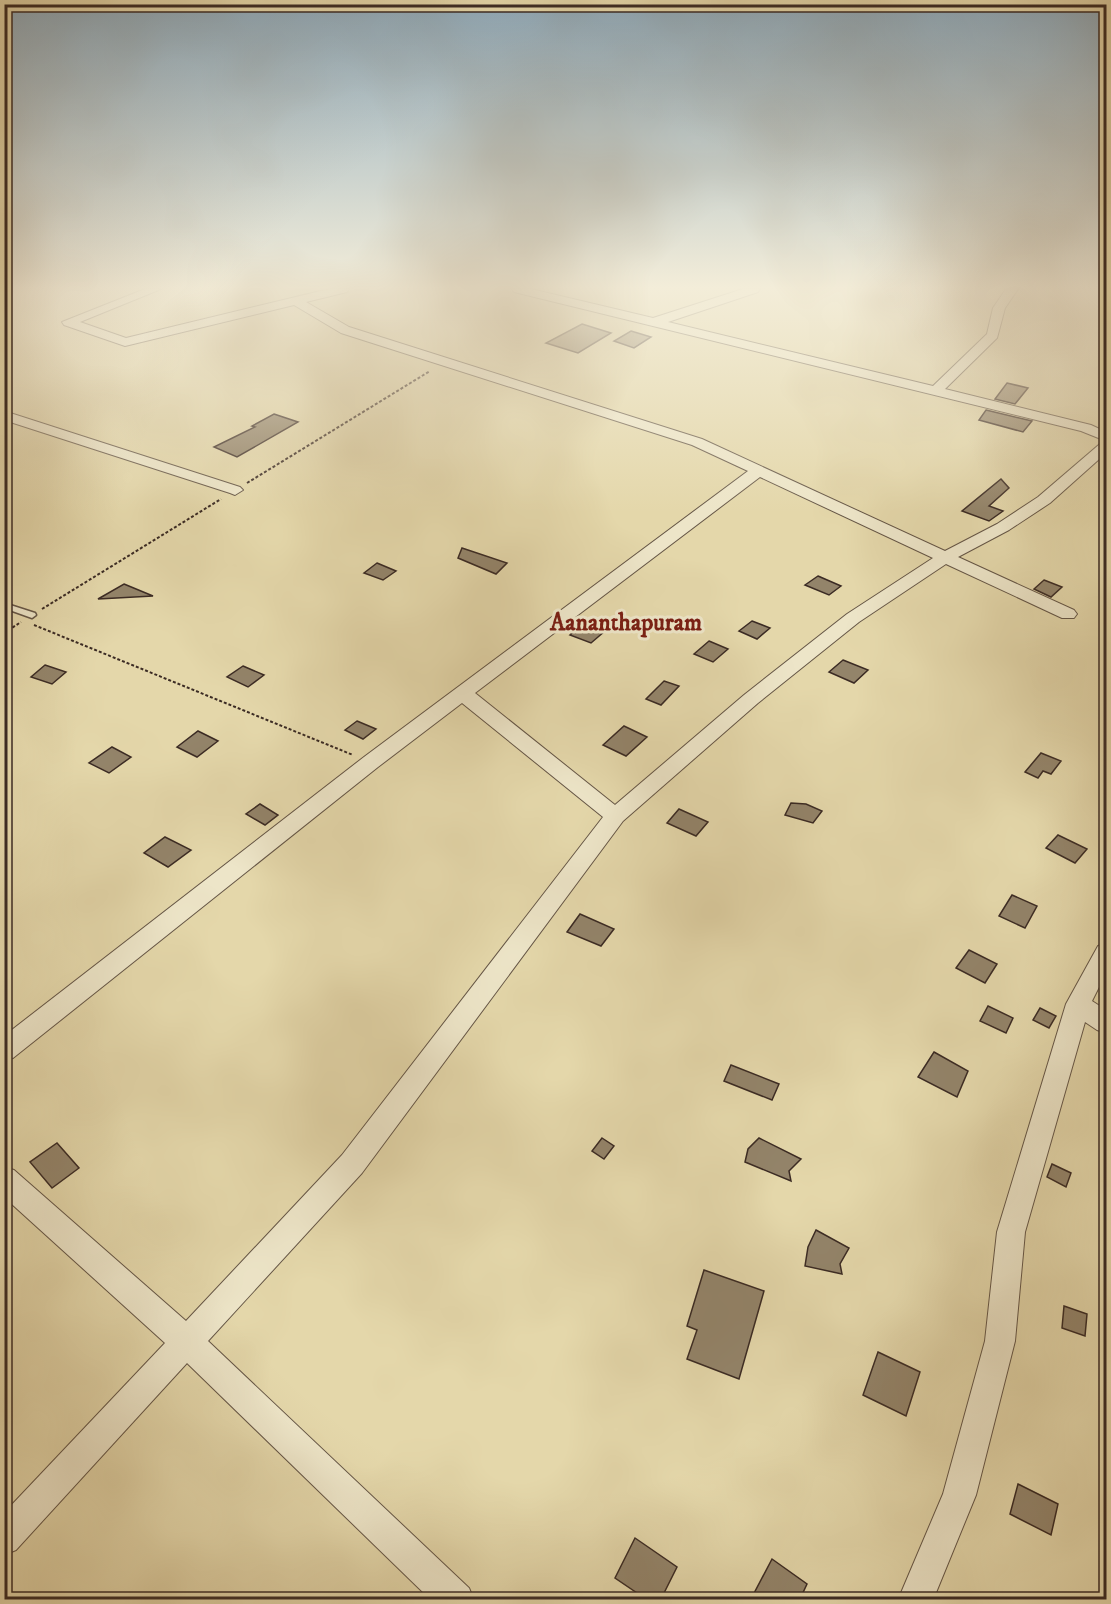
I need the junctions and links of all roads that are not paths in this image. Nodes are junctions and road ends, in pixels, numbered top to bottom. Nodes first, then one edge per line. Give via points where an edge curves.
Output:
1 (451, 364) edge
2 (825, 364) edge
3 (963, 364) edge
4 (936, 391) junction
5 (4, 415) edge
6 (1107, 419) edge
7 (1086, 428) junction
8 (1107, 437) edge
9 (1107, 446) edge
10 (759, 470) junction
11 (236, 490) dead end
12 (945, 557) junction
13 (4, 605) edge
14 (1068, 614) dead end
15 (33, 620) road end
16 (462, 693) junction
17 (615, 816) junction
18 (1107, 952) edge
19 (1078, 1004) junction
20 (1107, 1023) edge
21 (4, 1051) edge
22 (4, 1179) edge
23 (187, 1342) junction
24 (4, 1538) edge
25 (457, 1599) edge
26 (915, 1599) edge

1 - 10 street via 697,442
2 - 4 street
3 - 4 street
4 - 7 street
5 - 11 street
6 - 7 street
7 - 8 street
9 - 12 street via 1044,500
10 - 12 street
10 - 16 street
12 - 14 street
12 - 17 street via 853,618
13 - 15 lane
16 - 17 street
16 - 21 street
17 - 23 street via 352,1164
18 - 19 street
19 - 20 street
19 - 26 street via 1011,1232 1000,1341 959,1495
22 - 23 street
23 - 24 street
23 - 25 street

